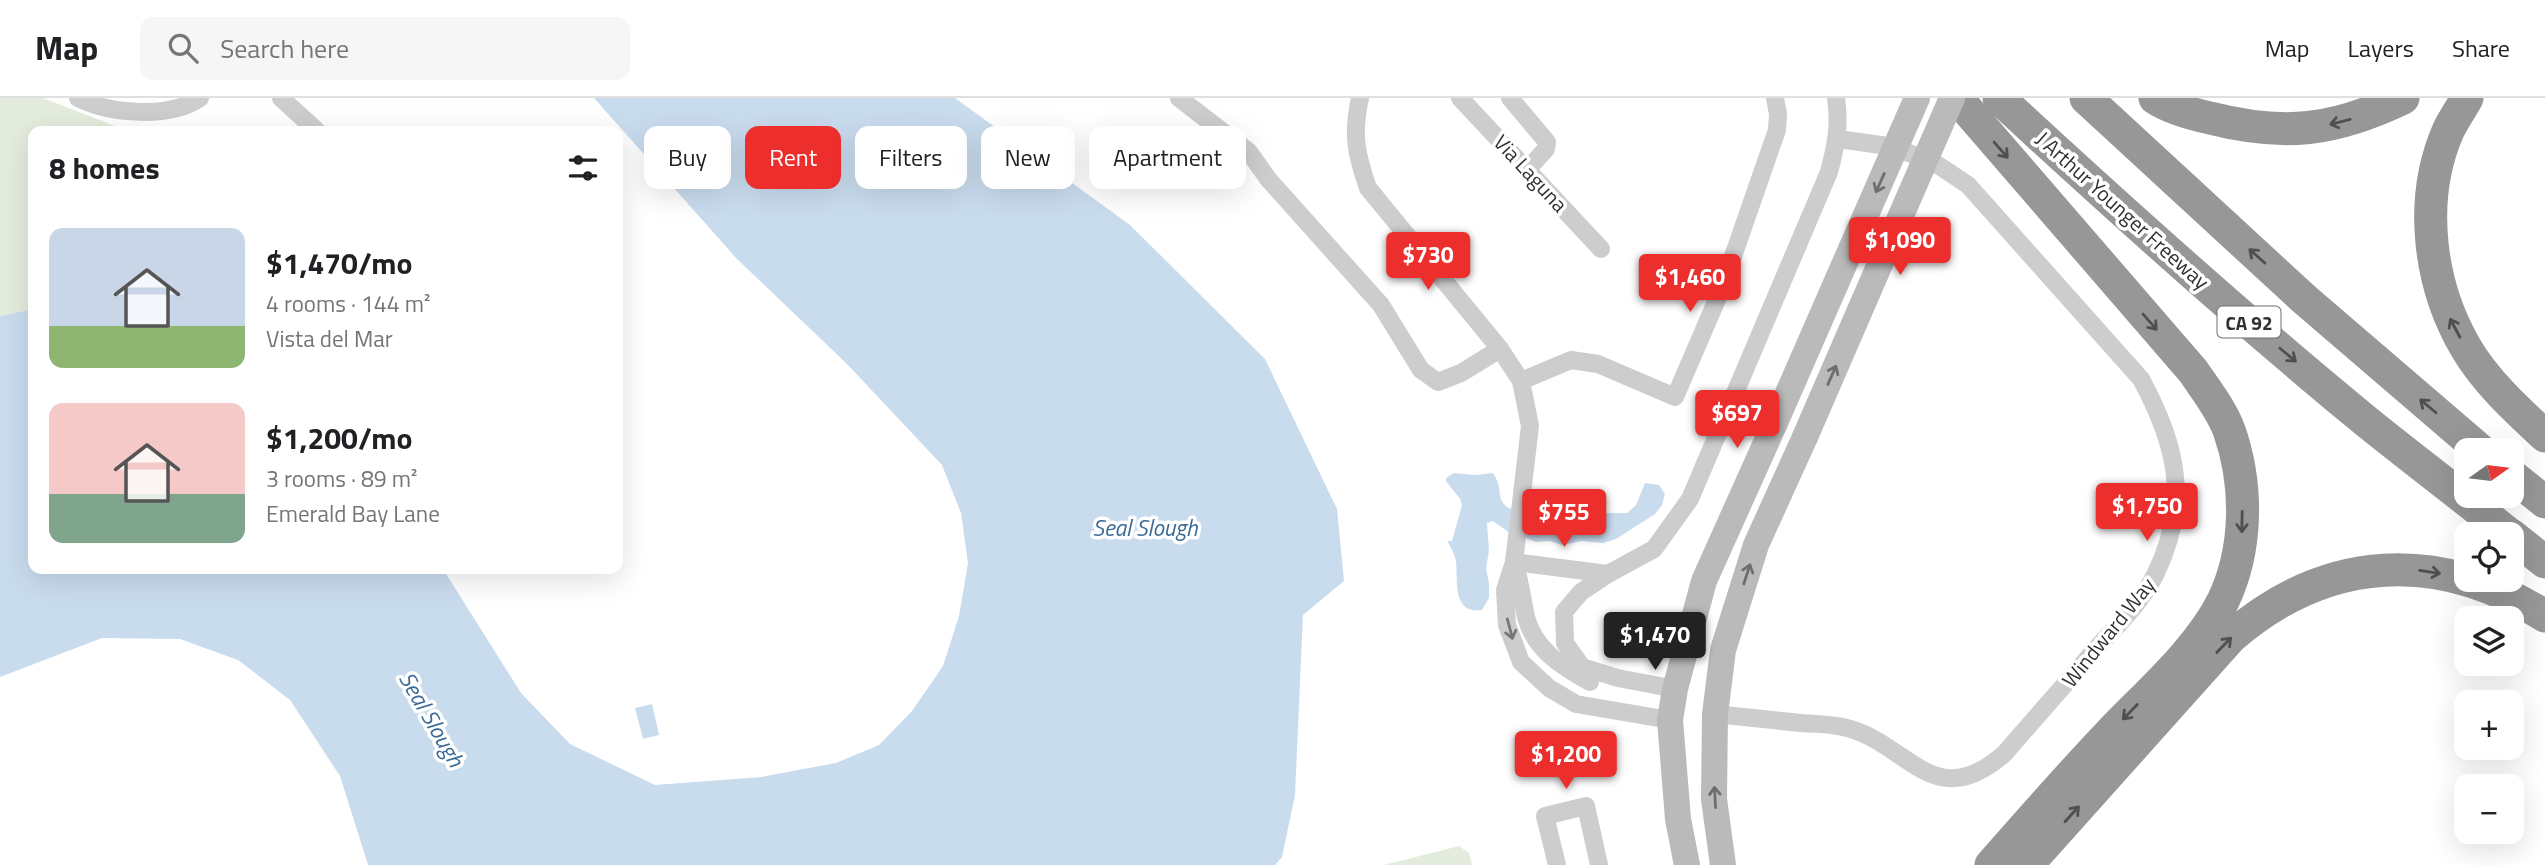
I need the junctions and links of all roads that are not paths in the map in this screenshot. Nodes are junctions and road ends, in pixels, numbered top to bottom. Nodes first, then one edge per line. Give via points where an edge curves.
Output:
1 (78, 98) edge
2 (200, 98) edge
3 (281, 98) edge
4 (1179, 98) edge
5 (1360, 98) edge
6 (1460, 98) edge
7 (1510, 98) edge
8 (1776, 98) edge
9 (1836, 98) edge
10 (1917, 98) edge
11 (1954, 98) edge
12 (1999, 98) edge
13 (2086, 98) edge
14 (2155, 98) edge
15 (2403, 98) edge
16 (2467, 98) edge
17 (312, 126) edge
18 (1838, 139) junction
19 (1527, 170) junction
20 (1601, 249) dead end
21 (1500, 349) junction
22 (1521, 382) junction
23 (2545, 436) edge
24 (2466, 438) edge
25 (2524, 485) edge
26 (2545, 502) edge
27 (2494, 522) edge
28 (2524, 546) edge
29 (1514, 562) junction
30 (2545, 562) edge
31 (1608, 575) junction
32 (2545, 617) edge
33 (1618, 678) junction
34 (1675, 689) junction
35 (1715, 714) junction
36 (1671, 720) junction
37 (1557, 865) edge
38 (1598, 865) edge
39 (1687, 865) edge
40 (1723, 865) edge
41 (1991, 865) edge
42 (2027, 865) edge

1 - 2 street via 141,112 170,111
3 - 17 street
4 - 21 street via 1249,152 1381,305 1421,370 1438,382
5 - 21 street via 1354,128 1357,158 1368,188
6 - 19 street, Via Laguna
7 - 19 street via 1547,142
8 - 22 street via 1777,130 1722,288 1675,397 1598,365 1571,360
9 - 18 street
10 -> 34 main road, bridge via 1704,581
35 -> 11 main road, bridge via 1723,650 1756,545
11 -> 41 highway via 2193,372 2228,429 2239,468 2242,503 2242,536 2235,568 2222,602 2202,634
12 -> 27 highway, J Arthur Younger Freeway / CA 92 via 2278,347
24 -> 13 highway, CA 92 via 2303,298
15 -> 14 highway via 2337,124 2296,129 2246,127 2195,115
23 -> 16 highway via 2467,350 2448,313 2434,266 2430,220 2436,174 2448,132
18 - 31 street via 1829,172 1690,499 1654,549
18 - 35 street, Windward Way via 1888,146 1932,161 1968,185 2141,379 2160,414 2172,451 2177,494 2171,534 2156,574 2131,609 1987,769 1966,777 1941,777 1916,768 1879,742 1845,727
19 - 20 street, Via Laguna
21 - 22 street
22 - 29 street via 1530,426
25 - 26 highway
28 - 30 highway, J Arthur Younger Freeway / CA 92
29 - 31 street
29 - 33 street via 1527,619 1540,646 1565,669 1590,682
29 -> 36 street via 1505,590 1507,625 1521,662 1549,688 1576,704
31 - 33 street via 1581,592 1564,612 1565,643 1583,667
42 -> 32 highway via 2231,637 2286,597 2348,575 2417,570 2485,585
33 - 34 street
34 - 36 main road
40 -> 35 main road via 1714,799
36 - 39 main road via 1678,819
37 - 38 street via 1545,816 1586,806

